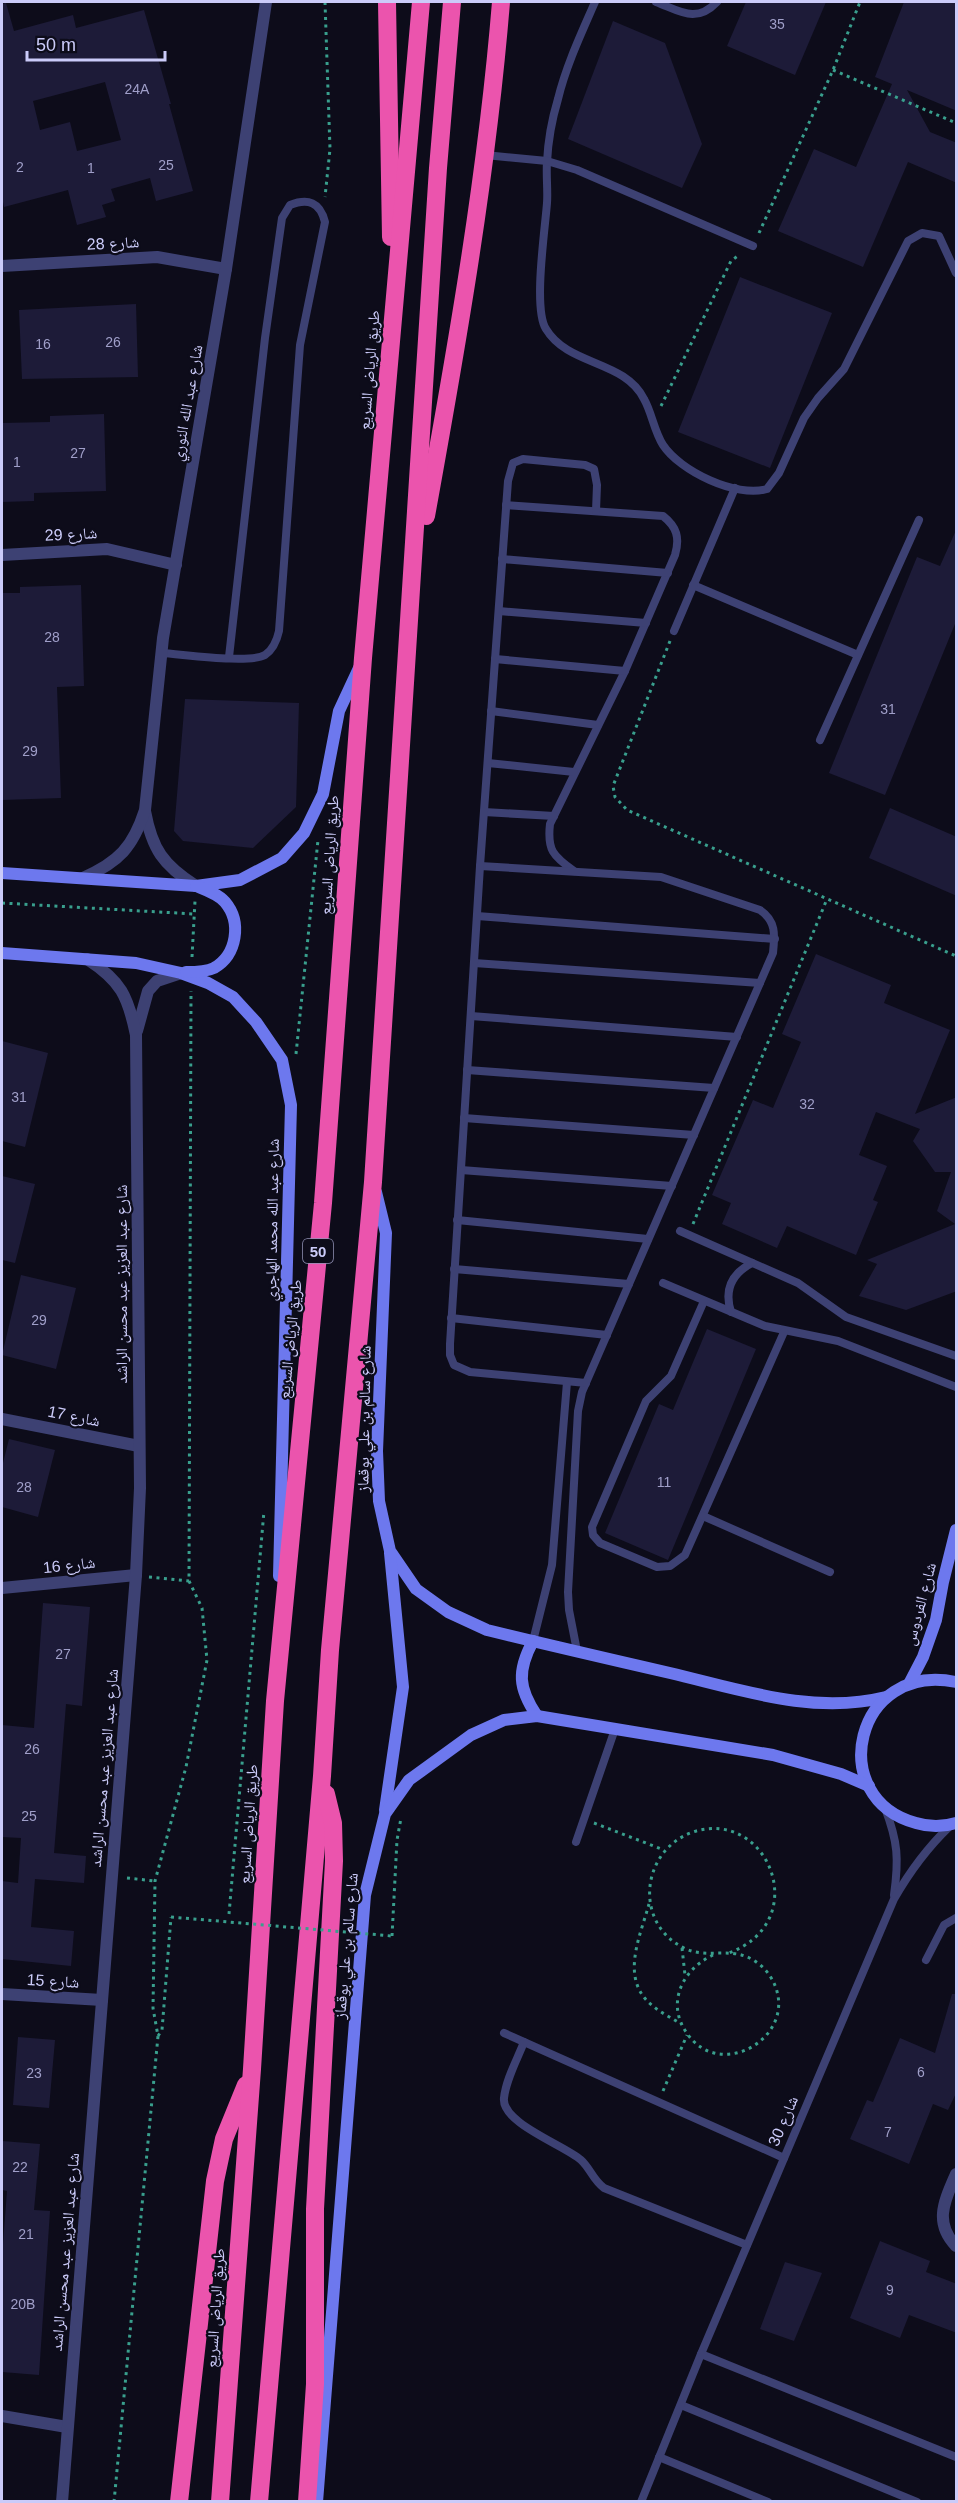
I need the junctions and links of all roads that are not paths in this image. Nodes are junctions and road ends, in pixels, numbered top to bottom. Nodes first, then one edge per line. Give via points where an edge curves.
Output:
1 (266, 2) edge
2 (387, 2) edge
3 (421, 2) edge
4 (452, 2) edge
5 (501, 2) edge
6 (595, 2) edge
7 (656, 2) edge
8 (717, 2) edge
9 (485, 155) junction
10 (547, 161) junction
11 (753, 246) road end
12 (2, 266) edge
13 (226, 269) junction
14 (957, 273) edge
15 (393, 324) junction
16 (735, 488) junction
17 (506, 505) junction
18 (596, 512) junction
19 (919, 520) dead end
20 (2, 555) edge
21 (502, 559) junction
22 (176, 565) junction
23 (668, 573) junction
24 (693, 585) junction
25 (410, 600) junction
26 (499, 611) junction
27 (646, 623) junction
28 (674, 631) road end
29 (161, 653) junction
30 (858, 655) junction
31 (229, 657) junction
32 (363, 658) junction
33 (495, 659) junction
34 (625, 671) junction
35 (491, 711) junction
36 (597, 725) junction
37 (820, 740) dead end
38 (488, 763) junction
39 (574, 772) junction
40 (145, 810) junction
41 (484, 812) junction
42 (554, 816) junction
43 (480, 866) junction
44 (574, 871) junction
45 (2, 873) edge
46 (83, 878) junction
47 (196, 886) junction
48 (477, 916) junction
49 (775, 939) junction
50 (2, 952) edge
51 (87, 958) junction
52 (474, 963) junction
53 (188, 974) junction
54 (760, 983) junction
55 (471, 1016) junction
56 (136, 1035) junction
57 (737, 1037) junction
58 (467, 1070) junction
59 (714, 1088) junction
60 (464, 1118) junction
61 (694, 1135) junction
62 (461, 1170) junction
63 (373, 1182) junction
64 (672, 1186) junction
65 (458, 1220) junction
66 (684, 1233) road end
67 (648, 1239) junction
68 (752, 1263) junction
69 (454, 1269) junction
70 (663, 1283) dead end
71 (629, 1284) junction
72 (704, 1300) junction
73 (731, 1312) junction
74 (451, 1318) junction
75 (784, 1332) junction
76 (607, 1335) junction
77 (957, 1356) edge
78 (567, 1382) junction
79 (586, 1383) junction
80 (957, 1387) edge
81 (2, 1419) edge
82 (139, 1446) junction
83 (703, 1516) junction
84 (957, 1530) edge
85 (390, 1551) junction
86 (830, 1572) dead end
87 (136, 1575) junction
88 (3, 1591) edge
89 (533, 1641) junction
90 (577, 1651) junction
91 (957, 1682) edge
92 (909, 1684) junction
93 (886, 1697) junction
94 (276, 1701) junction
95 (537, 1716) junction
96 (615, 1730) junction
97 (322, 1776) junction
98 (869, 1786) junction
99 (885, 1808) junction
100 (385, 1814) junction
101 (953, 1824) edge
102 (576, 1842) dead end
103 (894, 1899) junction
104 (957, 1918) edge
105 (926, 1960) dead end
106 (2, 1994) edge
107 (102, 2000) junction
108 (504, 2033) dead end
109 (524, 2042) junction
110 (252, 2069) junction
111 (784, 2158) junction
112 (957, 2174) edge
113 (747, 2245) junction
114 (957, 2246) edge
115 (701, 2354) junction
116 (681, 2405) junction
117 (2, 2416) edge
118 (67, 2427) junction
119 (659, 2457) junction
120 (957, 2457) edge
121 (62, 2502) edge
122 (180, 2502) edge
123 (220, 2502) edge
124 (259, 2502) edge
125 (307, 2502) edge
126 (317, 2502) edge
127 (641, 2502) edge
128 (768, 2502) edge
129 (916, 2502) edge

1 - 13 street, شارع عبد الله النوري
2 - 15 highway
3 - 15 highway, طريق الرياض السريع / 50
4 - 25 highway
5 - 9 highway
6 - 10 lane via 564,75
7 - 8 lane via 699,15
9 - 10 lane
9 - 25 highway via 452,371
10 - 11 lane via 577,170
10 - 16 lane via 540,302 545,328 576,356 620,374 634,385 643,396 663,445 680,464
12 - 13 street, شارع 28 via 157,257
13 - 22 street, شارع عبد الله النوري
14 - 16 lane via 939,236 922,233 908,241 844,369 804,418 773,483 757,492
15 - 32 highway, طريق الرياض السريع / 50
16 - 24 lane
17 - 18 lane
17 - 18 lane via 510,470 513,463 523,459 594,469
17 - 21 lane
18 - 23 lane via 663,516 672,523 678,545
19 - 30 lane
20 - 22 street, شارع 29 via 107,549
21 - 23 lane
21 - 26 lane
22 - 29 street, شارع عبد الله النوري
23 - 27 lane
24 - 28 lane
24 - 30 lane
25 - 63 highway
26 - 27 lane
26 - 33 lane
27 - 34 lane
29 - 31 lane
29 - 40 street, شارع عبد الله النوري
30 - 37 lane
31 - 31 lane via 282,218 290,206 309,201 317,205 325,222 300,345 279,631 276,643 263,656
32 - 47 main road via 339,711 323,794 304,833 282,858 240,880
32 - 94 highway, طريق الرياض السريع / 50 via 323,1203
33 - 34 lane
33 - 35 lane
34 - 36 lane
35 - 36 lane
35 - 38 lane
36 - 39 lane
38 - 39 lane
38 - 41 lane
39 - 42 lane
40 - 46 street, شارع عبد الله النوري via 124,852 105,868
40 - 47 street, شارع عبد الله النوري via 149,833 159,855
41 - 42 lane
41 - 43 lane
42 - 44 lane via 548,839 550,848 558,860
43 - 44 lane
43 - 48 lane
44 - 49 lane via 661,878 760,910 770,917
45 - 46 main road
46 - 47 main road
47 - 53 main road via 224,900 236,929 225,958 213,969
48 - 49 lane
48 - 52 lane
49 - 54 lane
50 - 51 main road, شارع عبد الله محمد الهاجري
51 - 53 main road, شارع عبد الله محمد الهاجري
51 - 56 street, شارع عبد العزيز عبد محسن الراشد via 108,972 123,991
52 - 54 lane
52 - 55 lane
53 - 56 street, شارع عبد العزيز عبد محسن الراشد via 157,981 148,991
53 - 94 main road, شارع عبد الله محمد الهاجري via 233,997 256,1022 282,1059 291,1105
54 - 57 lane
55 - 57 lane
55 - 58 lane
56 - 82 street, شارع عبد العزيز عبد محسن الراشد
57 - 59 lane
58 - 59 lane
58 - 60 lane
59 - 61 lane
60 - 61 lane
60 - 62 lane
61 - 64 lane
62 - 64 lane
62 - 65 lane
63 - 85 main road, شارع سالم بن علي بوقماز via 386,1233 377,1451 379,1501
63 - 97 highway
64 - 67 lane
65 - 67 lane
65 - 69 lane
66 - 68 lane
67 - 71 lane
68 - 73 lane via 733,1277 728,1289
68 - 77 lane via 810,1290 846,1317
69 - 71 lane
69 - 74 lane
70 - 72 lane
71 - 76 lane
72 - 73 lane
72 - 83 lane via 671,1376 646,1401 592,1531 600,1543 663,1568 676,1564 685,1555
73 - 75 lane
74 - 76 lane
74 - 78 lane via 450,1355 454,1365 462,1370
75 - 80 lane via 838,1341
75 - 83 lane
76 - 79 lane
78 - 79 lane
78 - 89 lane via 552,1565
79 - 90 lane via 578,1411 568,1592
81 - 82 street, شارع 17
82 - 87 street, شارع عبد العزيز عبد محسن الراشد
83 - 86 lane
84 - 92 main road, شارع الفردوس via 936,1620
85 - 89 main road, شارع سالم بن علي بوقماز via 416,1589 448,1612 487,1630
85 - 100 main road via 403,1687
87 - 88 street, شارع 16
87 - 107 street, شارع عبد العزيز عبد محسن الراشد
89 - 90 main road, شارع سالم بن علي بوقماز
89 - 95 main road via 524,1659 521,1679 526,1699
90 - 93 main road, شارع سالم بن علي بوقماز via 764,1697 827,1704
91 - 92 main road via 941,1679
92 - 93 main road
93 - 98 main road via 875,1709 862,1738 861,1755
94 - 110 highway, طريق الرياض السريع / 50
95 - 96 main road, شارع سالم بن علي بوقماز
95 - 100 main road, شارع سالم بن علي بوقماز via 504,1720 471,1735 409,1780
96 - 98 main road, شارع سالم بن علي بوقماز via 773,1755
96 - 102 lane
97 - 124 highway
97 - 125 highway via 333,1823 334,1861 315,2210 315,2384
98 - 99 main road
99 - 101 main road via 905,1820 927,1826
99 - 103 lane, شارع 30 via 896,1837
100 - 126 main road, شارع سالم بن علي بوقماز via 365,1895
101 - 103 lane, شارع 30 via 928,1847
103 - 111 lane, شارع 30
104 - 105 lane via 944,1924
106 - 107 street, شارع 15
107 - 118 street, شارع عبد العزيز عبد محسن الراشد
108 - 109 lane
109 - 111 lane
109 - 113 lane via 506,2086 503,2102 508,2112 582,2160 594,2181 604,2188
110 - 122 highway via 224,2139 215,2181
110 - 123 highway, طريق الرياض السريع / 50
111 - 113 lane, شارع 30
112 - 114 street via 942,2217 943,2226
113 - 115 lane, شارع 30
115 - 116 lane, شارع 30
115 - 120 lane
116 - 119 lane, شارع 30
116 - 129 lane
117 - 118 street
118 - 121 street, شارع عبد العزيز عبد محسن الراشد
119 - 127 lane, شارع 30
119 - 128 lane

